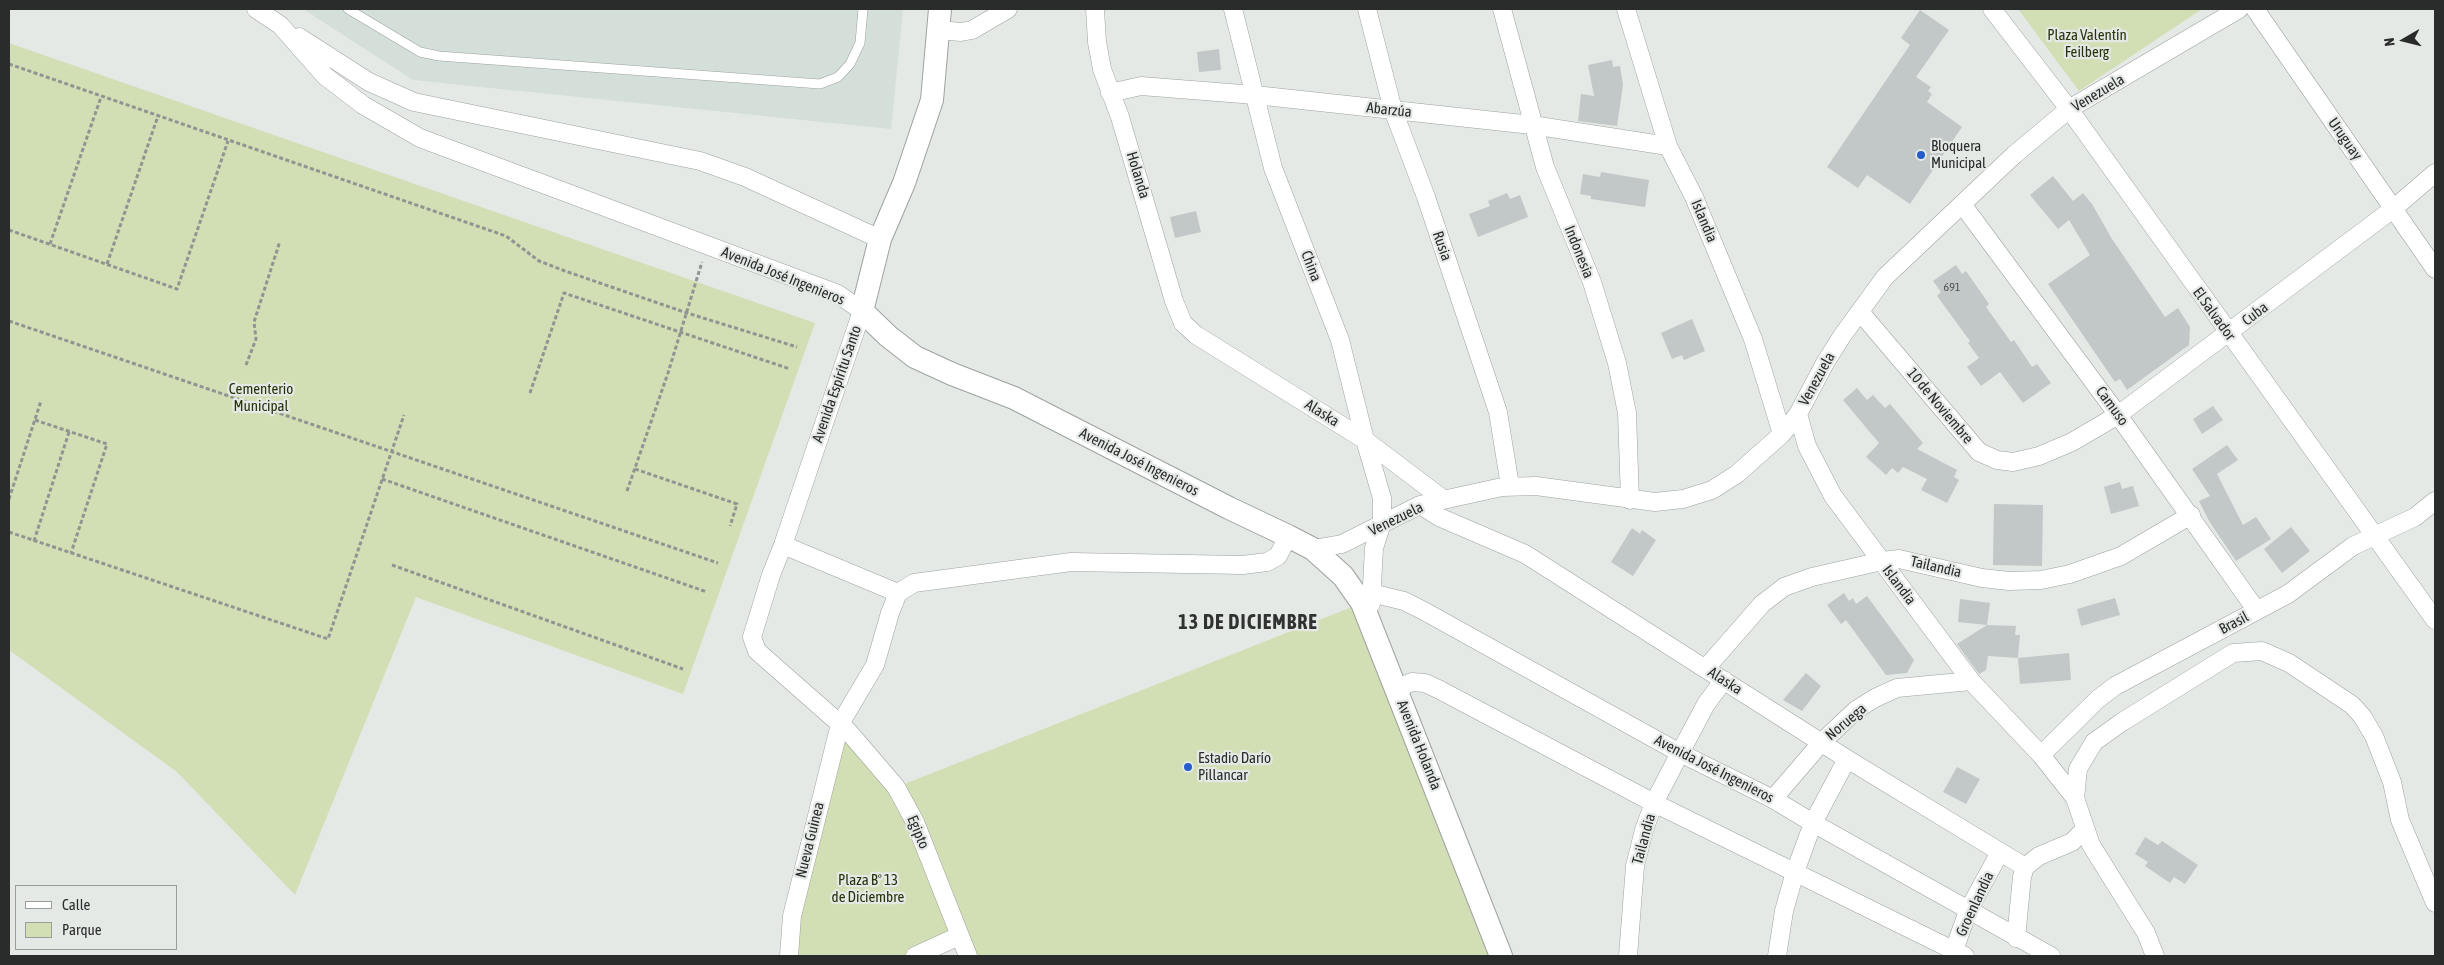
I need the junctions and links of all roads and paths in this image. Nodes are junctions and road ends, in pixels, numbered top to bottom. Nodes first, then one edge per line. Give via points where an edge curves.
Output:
1 (256, 9) edge
2 (348, 9) edge
3 (863, 9) edge
4 (1008, 9) edge
5 (1096, 9) edge
6 (1233, 9) edge
7 (1367, 9) edge
8 (1502, 9) edge
9 (1626, 9) edge
10 (1992, 9) edge
11 (2239, 9) edge
12 (2255, 9) edge
13 (939, 20) edge
14 (280, 25) junction
15 (9, 64) edge
16 (1110, 93) junction
17 (1255, 95) junction
18 (101, 96) junction
19 (2069, 109) junction
20 (1393, 110) junction
21 (158, 116) junction
22 (1532, 125) junction
23 (228, 141) junction
24 (1668, 146) junction
25 (2435, 173) edge
26 (1962, 204) junction
27 (2394, 209) junction
28 (9, 230) edge
29 (880, 239) junction
30 (280, 241) dead end
31 (50, 244) junction
32 (707, 245) junction
33 (107, 264) junction
34 (2435, 269) edge
35 (862, 311) junction
36 (686, 313) junction
37 (1860, 314) junction
38 (9, 321) edge
39 (680, 332) junction
40 (1196, 334) joint
41 (2229, 334) junction
42 (797, 347) dead end
43 (246, 365) dead end
44 (790, 369) dead end
45 (530, 393) dead end
46 (41, 401) dead end
47 (1798, 414) junction
48 (404, 415) dead end
49 (2118, 415) junction
50 (35, 420) junction
51 (69, 432) junction
52 (1782, 434) junction
53 (1365, 440) junction
54 (391, 452) junction
55 (2039, 456) joint
56 (635, 469) junction
57 (382, 479) junction
58 (1510, 486) junction
59 (628, 491) dead end
60 (1443, 499) junction
61 (9, 500) edge
62 (1630, 500) junction
63 (2435, 501) edge
64 (1420, 504) junction
65 (2190, 515) junction
66 (1382, 524) junction
67 (730, 526) dead end
68 (9, 532) edge
69 (2375, 535) junction
70 (1288, 536) junction
71 (34, 540) junction
72 (783, 545) junction
73 (1313, 549) junction
74 (71, 553) junction
75 (1882, 561) junction
76 (718, 563) dead end
77 (392, 565) dead end
78 (707, 592) dead end
79 (898, 592) junction
80 (1371, 593) junction
81 (2257, 611) junction
82 (2435, 620) edge
83 (1371, 628) junction
84 (1706, 668) junction
85 (683, 669) dead end
86 (1724, 680) junction
87 (1971, 681) junction
88 (1396, 689) junction
89 (840, 724) junction
90 (1821, 743) junction
91 (1680, 753) junction
92 (2041, 755) junction
93 (1847, 759) junction
94 (2075, 798) junction
95 (1773, 799) junction
96 (1654, 803) junction
97 (1813, 823) junction
98 (2085, 829) junction
99 (2000, 852) junction
100 (2025, 867) junction
101 (1794, 872) junction
102 (2435, 903) edge
103 (1968, 911) junction
104 (960, 936) junction
105 (2016, 938) junction
106 (1957, 954) edge
107 (789, 956) edge
108 (915, 956) edge
109 (968, 956) edge
110 (1501, 956) edge
111 (1628, 956) edge
112 (1777, 956) edge
113 (2051, 956) edge
114 (2156, 956) edge

1 - 14 street, Avenida José Ingenieros
2 - 3 lane via 420,52 439,56 820,84 838,77 850,64 860,43
4 - 13 street via 972,30 961,32
5 - 16 street, Holanda via 1097,42
6 - 17 street, China
7 - 20 street, Rusia
8 - 22 street, Indonesia
9 - 24 street, Islandia
10 - 19 street, El Salvador
11 - 19 street, Venezuela
12 - 27 street, Uruguay
13 - 29 street, Avenida Espíritu Santo via 932,100 904,184
14 - 29 street via 369,82 414,102 700,161 746,177
14 - 32 street, Avenida José Ingenieros via 326,76 363,105 420,138
15 - 18 path
16 - 17 street, Abarzúa via 1141,86
16 - 40 street, Holanda via 1123,126 1174,301 1183,323
17 - 20 street, Abarzúa
17 - 53 street, China via 1273,168 1340,340
18 - 21 path
18 - 31 path
19 - 26 street, Venezuela
19 - 41 street, El Salvador
20 - 22 street, Abarzúa
20 - 58 street, Rusia via 1426,197 1498,412
21 - 23 path
21 - 33 path
22 - 24 street, Abarzúa
22 - 62 street, Indonesia via 1544,167 1592,282 1617,364 1627,413
23 - 33 path via 177,289
23 - 36 path via 506,236 539,261
24 - 52 street, Islandia via 1694,197 1754,339
25 - 27 street, Cuba
26 - 37 street, Venezuela via 1885,277
26 - 49 street, Camuso
27 - 34 street, Uruguay
27 - 41 street, Cuba
28 - 31 path
29 - 35 street, Avenida Espíritu Santo
30 - 43 path via 254,322 256,339
31 - 33 path
32 - 35 street, Avenida José Ingenieros via 838,294
32 - 36 path
35 - 70 street, Avenida José Ingenieros via 915,357 1014,398
35 - 72 street, Avenida Espíritu Santo
36 - 39 path
36 - 42 path
37 - 47 street, Venezuela via 1825,363
37 - 55 street, 10 de Noviembre via 1979,452 1997,460 2013,462
38 - 54 path
39 - 44 path
39 - 45 path via 564,293
39 - 56 path
40 - 53 street, Alaska
41 - 49 street, Cuba
41 - 69 street, El Salvador
46 - 50 path
47 - 52 street, Venezuela
47 - 75 street, Islandia via 1807,446 1833,496
48 - 54 path
49 - 55 street, Cuba via 2072,442
49 - 65 street, Camuso
50 - 51 path
50 - 61 path
51 - 71 path
51 - 74 path via 107,444
52 - 62 street, Venezuela via 1737,474 1712,490 1683,499
53 - 60 street, Alaska
53 - 66 street, China via 1382,498
54 - 57 path
54 - 76 path
56 - 59 path
56 - 67 path via 737,504
57 - 74 path via 328,639
57 - 78 path
58 - 60 street, Venezuela
58 - 62 street, Venezuela via 1536,486
60 - 64 street, Venezuela
63 - 69 street, Brasil via 2415,517
64 - 66 street, Venezuela
64 - 84 street, Alaska via 1439,517 1525,554
65 - 75 street, Tailandia via 2120,556 2070,574 2041,580 1982,578 1919,562
65 - 81 street, Camuso
66 - 73 street, Venezuela via 1342,544
66 - 80 street, China via 1374,548
68 - 71 path
69 - 81 street, Brasil via 2353,546 2304,584
69 - 82 street, El Salvador
70 - 73 street, Avenida José Ingenieros
70 - 79 street via 1278,556 1267,562 1243,565 1071,562 914,583
71 - 74 path
72 - 79 street
72 - 89 street, Avenida Espíritu Santo via 752,637 757,651
73 - 83 street, Avenida Holanda via 1343,576 1362,603
75 - 84 street, Tailandia via 1784,587 1755,611
75 - 87 street, Islandia
77 - 85 path
79 - 89 street, Nueva Guinea via 875,665
80 - 83 street, China
80 - 91 street, Avenida José Ingenieros via 1404,601 1424,611
81 - 92 street, Brasil via 2115,686
83 - 88 street, Avenida Holanda
84 - 86 street, Alaska
86 - 90 street, Alaska
86 - 91 street, Tailandia via 1706,704
87 - 90 street, Noruega via 1897,688 1856,710
87 - 92 street, Islandia
88 - 96 street via 1412,682 1425,683
88 - 110 street, Avenida Holanda
89 - 104 street, Egipto via 896,787 915,822
89 - 107 street, Nueva Guinea via 792,916
90 - 93 street, Alaska
90 - 95 street, Noruega
91 - 95 street, Avenida José Ingenieros
91 - 96 street, Tailandia
92 - 94 street, Islandia
93 - 97 street, Noruega
93 - 99 street, Alaska
94 - 98 street
94 - 102 street via 2078,769 2094,742 2233,653 2262,652 2288,662 2352,705 2362,716 2374,736 2392,782 2400,820
95 - 97 street, Avenida José Ingenieros
96 - 101 street
96 - 111 street, Tailandia via 1635,866
97 - 101 street, Noruega
97 - 103 street, Avenida José Ingenieros
98 - 100 street via 2072,842 2039,856
98 - 114 street via 2091,845 2146,933
99 - 100 street, Alaska
99 - 103 street, Groenlandia
100 - 105 street
101 - 106 street
101 - 112 street, Noruega
103 - 105 street, Avenida José Ingenieros
103 - 106 street, Groenlandia
104 - 108 street
104 - 109 street, Egipto
105 - 113 street, Avenida José Ingenieros

